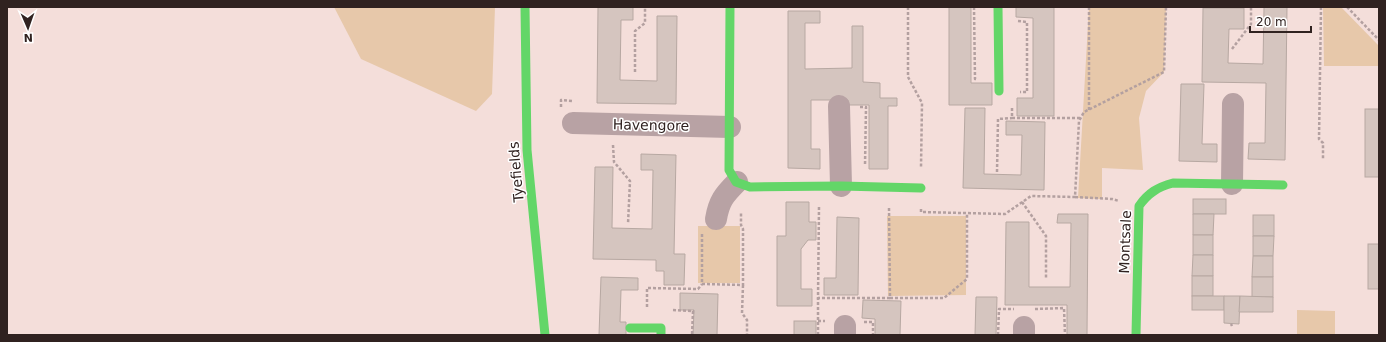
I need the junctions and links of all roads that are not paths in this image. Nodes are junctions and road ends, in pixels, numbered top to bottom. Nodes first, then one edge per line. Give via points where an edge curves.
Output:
1 (525, 7) edge
2 (730, 7) edge
3 (998, 7) edge
4 (999, 91) dead end
5 (1233, 104) dead end
6 (839, 106) road end
7 (573, 123) road end
8 (730, 127) junction
9 (737, 182) junction
10 (1232, 184) junction
11 (1282, 185) dead end
12 (840, 186) junction
13 (921, 188) road end
14 (716, 218) dead end
15 (630, 328) dead end
16 (545, 335) edge
17 (661, 335) edge
18 (1136, 335) edge

1 - 16 street, Tyefields via 527,150
2 - 8 street
3 - 4 street
5 - 10 street
6 - 12 street
7 - 8 street, Havengore
8 - 9 street via 729,170
9 - 12 street via 750,187
9 - 14 street via 722,198
10 - 11 street, Montsale
10 - 18 street, Montsale via 1172,183 1158,187 1146,195 1139,206
12 - 13 street
15 - 17 street via 661,328

